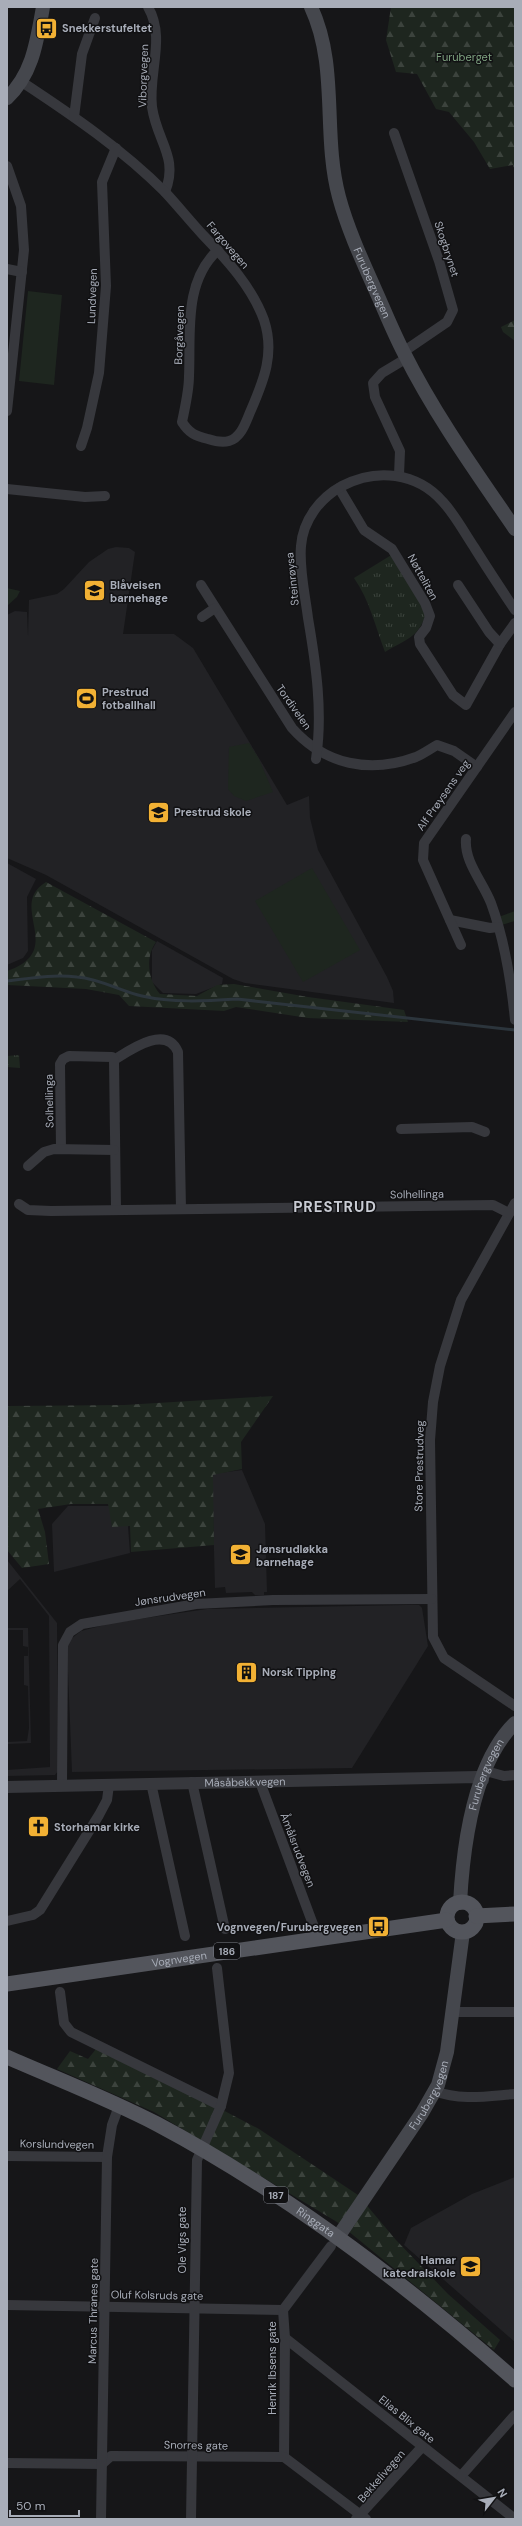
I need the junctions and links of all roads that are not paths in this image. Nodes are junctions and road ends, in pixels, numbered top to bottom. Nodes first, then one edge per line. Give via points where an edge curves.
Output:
1 (43, 7) edge
2 (148, 7) edge
3 (311, 7) edge
4 (95, 18) dead end
5 (22, 82) junction
6 (7, 98) edge
7 (74, 117) junction
8 (394, 133) dead end
9 (116, 148) junction
10 (7, 166) edge
11 (165, 192) junction
12 (218, 250) junction
13 (7, 270) edge
14 (22, 272) junction
15 (405, 355) junction
16 (7, 411) edge
17 (185, 427) joint
18 (81, 446) dead end
19 (399, 475) junction
20 (339, 488) junction
21 (7, 490) edge
22 (105, 496) dead end
23 (515, 529) edge
24 (201, 585) dead end
25 (458, 585) dead end
26 (215, 608) junction
27 (515, 610) edge
28 (202, 617) dead end
29 (515, 623) edge
30 (500, 644) junction
31 (515, 712) edge
32 (316, 754) junction
33 (477, 767) junction
34 (466, 838) dead end
35 (450, 920) junction
36 (498, 927) junction
37 (461, 945) dead end
38 (515, 1020) edge
39 (114, 1060) junction
40 (400, 1129) dead end
41 (485, 1132) dead end
42 (61, 1149) junction
43 (114, 1150) junction
44 (28, 1166) dead end
45 (515, 1203) edge
46 (19, 1204) dead end
47 (116, 1209) junction
48 (180, 1209) junction
49 (509, 1213) junction
50 (432, 1599) junction
51 (515, 1706) edge
52 (515, 1723) edge
53 (485, 1775) junction
54 (515, 1775) edge
55 (192, 1782) junction
56 (260, 1782) junction
57 (152, 1783) junction
58 (109, 1785) junction
59 (62, 1786) junction
60 (7, 1787) edge
61 (460, 1903) junction
62 (515, 1914) edge
63 (476, 1916) junction
64 (447, 1920) junction
65 (7, 1921) edge
66 (314, 1927) dead end
67 (225, 1929) dead end
68 (462, 1932) junction
69 (186, 1936) dead end
70 (217, 1968) dead end
71 (7, 1984) edge
72 (60, 1992) dead end
73 (453, 2012) junction
74 (515, 2012) edge
75 (7, 2057) edge
76 (435, 2091) junction
77 (515, 2094) edge
78 (119, 2106) junction
79 (221, 2106) junction
80 (200, 2149) junction
81 (7, 2156) edge
82 (107, 2156) junction
83 (334, 2242) junction
84 (7, 2305) edge
85 (105, 2306) junction
86 (194, 2307) junction
87 (283, 2310) junction
88 (285, 2338) junction
89 (515, 2380) edge
90 (515, 2414) edge
91 (422, 2447) junction
92 (193, 2456) junction
93 (284, 2457) junction
94 (7, 2463) edge
95 (102, 2464) junction
96 (461, 2476) junction
97 (361, 2518) edge
98 (101, 2519) edge
99 (191, 2519) edge
100 (515, 2519) edge

1 - 5 main road via 36,45
2 - 11 street, Viborgvegen via 156,25 152,106 171,169 171,178
3 - 15 main road, Furubergvegen via 325,49 330,151 339,197 361,256
4 - 7 street via 82,54
5 - 6 main road
5 - 7 street, Fargovegen
7 - 9 street, Fargovegen
8 - 15 street, Skogbrynet via 439,262 452,310 446,322
9 - 11 street, Fargovegen
9 - 18 street, Lundvegen via 102,182 106,286 99,373
10 - 14 street via 21,206 24,231
11 - 12 street, Fargovegen
12 - 17 street, Borgåvegen via 205,265 193,295 189,378 182,422
12 - 17 street, Fargovegen via 252,293 258,306 267,332 268,362 261,388 238,435 230,441 215,441 195,436
13 - 14 street
14 - 16 street
15 - 19 street, Skogbrynet via 382,373 374,383 376,397 400,451
15 - 23 main road, Furubergvegen via 432,404
19 - 20 street, Steinrøysa via 374,474 359,477
19 - 27 street, Steinrøysa via 425,486 444,502
20 - 30 street, Nøtteliten via 364,530 392,549 403,565 430,616 419,638 420,644 453,696 466,705
20 - 32 street, Steinrøysa via 327,495 311,515 305,527 301,546 303,580 318,682
21 - 22 street via 85,497
24 - 26 street, Tordivelen
25 - 30 street via 489,632
26 - 28 street
26 - 32 street, Tordivelen via 292,728
29 - 30 street
31 - 33 street, Alf Prøysens veg
32 - 33 street, Tordivelen via 352,764 376,766 417,756 437,745 454,751
33 - 35 street, Alf Prøysens veg via 424,843 423,860
34 - 36 street via 466,852 491,902
35 - 36 street via 490,928
35 - 37 street, Alf Prøysens veg
36 - 38 street via 510,973
39 - 42 street, Solhellinga via 108,1056 69,1056 60,1064
39 - 43 street
39 - 48 street via 138,1045 154,1040 169,1042 178,1052
40 - 41 street via 472,1127
42 - 43 street
42 - 44 street via 44,1152
43 - 47 street
45 - 49 street, Store Prestrudveg
46 - 47 street, Solhellinga via 28,1210
47 - 48 street, Solhellinga
48 - 49 street, Solhellinga via 494,1205
49 - 50 street, Store Prestrudveg via 461,1300 440,1366 430,1440
50 - 51 street, Store Prestrudveg via 433,1637 444,1658
50 - 59 street, Jønsrudvegen via 273,1600 196,1604 82,1624 70,1632 63,1645
52 - 53 main road, Furubergvegen via 495,1749
53 - 54 street
53 - 56 street, Måsåbekkvegen
53 - 61 main road, Furubergvegen via 474,1808 464,1856
55 - 56 street, Måsåbekkvegen
55 - 57 street, Måsåbekkvegen
55 - 67 street
56 - 66 street, Åmålsrudvegen
57 - 58 street, Måsåbekkvegen
57 - 69 street
58 - 59 street, Måsåbekkvegen
58 - 65 street via 105,1805 40,1910 28,1917
59 - 60 street, Måsåbekkvegen
61 - 63 main road via 471,1906
61 - 64 main road via 450,1909
62 - 63 main road
63 - 68 main road via 473,1927
64 - 68 main road via 451,1928
64 - 71 main road, Vognvegen / 186
68 - 73 main road, Furubergvegen
70 - 79 street, Ole Vigs gate via 229,2073
72 - 79 street via 64,2023 71,2032
73 - 74 street
73 - 76 main road, Furubergvegen via 445,2062
75 - 78 main road, Ringgata / 187
76 - 77 street via 444,2095 468,2097
76 - 83 main road, Furubergvegen
78 - 80 main road, Ringgata / 187
78 - 82 street, Marcus Thranes gate via 112,2125
79 - 80 street, Ole Vigs gate
80 - 83 main road, Ringgata / 187 via 271,2191
80 - 86 street, Ole Vigs gate via 195,2191
81 - 82 street, Korslundvegen
82 - 85 street, Marcus Thranes gate
83 - 87 street, Henrik Ibsens gate
83 - 89 main road, Ringgata / 187 via 432,2310
84 - 85 street, Oluf Kolsruds gate
85 - 86 street, Oluf Kolsruds gate
85 - 95 street, Marcus Thranes gate
86 - 87 street, Oluf Kolsruds gate
86 - 92 street, Ole Vigs gate
87 - 88 street, Henrik Ibsens gate
88 - 91 street, Elias Blix gate
88 - 93 street, Henrik Ibsens gate
90 - 96 street
91 - 96 street, Elias Blix gate
91 - 97 street, Bekkelivegen
92 - 93 street, Snorres gate
92 - 95 street, Snorres gate via 111,2456
92 - 99 street, Ole Vigs gate
93 - 97 street
94 - 95 street, Snorres gate
95 - 98 street, Marcus Thranes gate
96 - 100 street, Elias Blix gate

